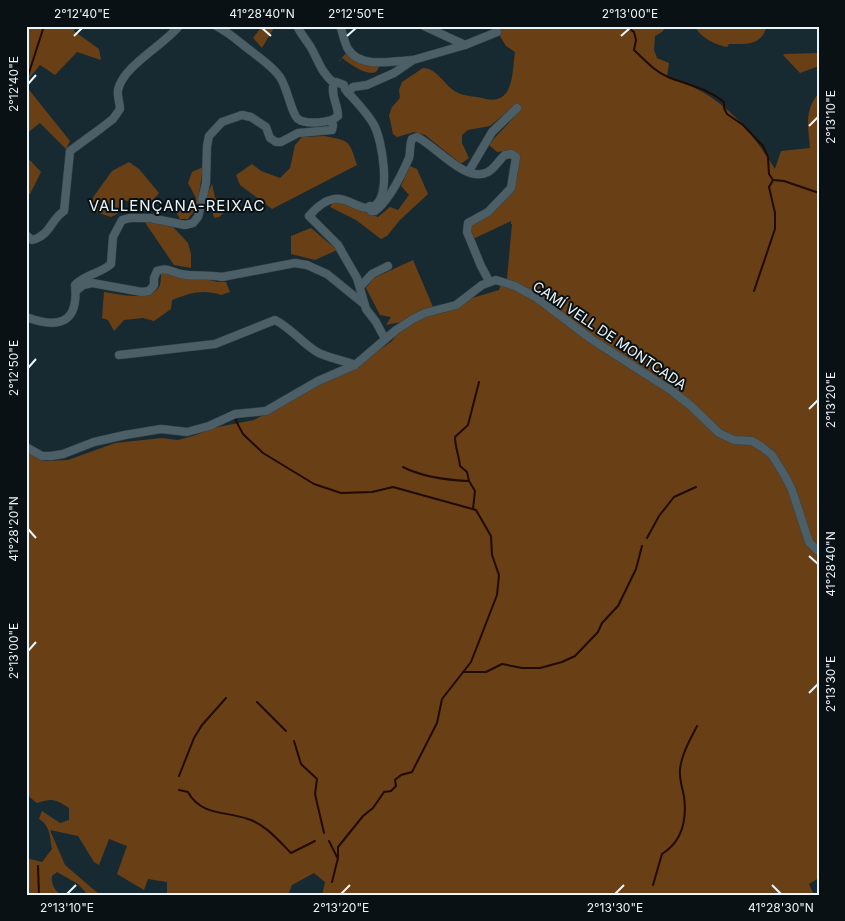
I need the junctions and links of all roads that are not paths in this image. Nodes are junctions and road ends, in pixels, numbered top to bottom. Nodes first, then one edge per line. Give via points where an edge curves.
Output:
1 (179, 26) edge
2 (216, 26) edge
3 (228, 26) edge
4 (297, 26) edge
5 (340, 26) edge
6 (424, 26) edge
7 (497, 32) dead end
8 (237, 39) junction
9 (465, 45) junction
10 (413, 60) junction
11 (334, 83) junction
12 (348, 93) junction
13 (517, 108) dead end
14 (330, 121) junction
15 (469, 171) junction
16 (370, 206) junction
17 (26, 235) edge
18 (388, 266) dead end
19 (489, 282) junction
20 (360, 288) junction
21 (76, 292) junction
22 (364, 304) junction
23 (26, 316) edge
24 (385, 339) junction
25 (119, 355) dead end
26 (355, 365) junction
27 (26, 447) edge
28 (819, 552) edge

1 - 17 street via 129,72 118,91 120,109 113,118 70,151 64,211 56,216 44,235 32,240
2 - 8 street
3 - 8 street
4 - 11 street via 320,68
5 - 10 street via 348,48 358,58 385,62
6 - 9 street
7 - 9 street
8 - 14 street via 280,77 298,120
9 - 10 street
10 - 12 street via 394,73 367,85 353,87
11 - 12 street via 344,85
11 - 14 street via 332,91 338,116
12 - 16 street via 376,128 384,164 384,188 380,199
13 - 15 street via 492,132
14 - 21 street via 332,130 298,132 281,142 270,138 266,127 251,117 242,115 222,122 210,136 207,146 206,183 198,217 193,223 185,225 150,218 122,220 113,237 110,264 101,272 78,281
15 - 16 street via 453,165 416,137 410,143 409,157 386,200 375,211 371,211
15 - 19 street via 484,174 505,155 516,157 511,188 493,208 468,223 467,232
16 - 20 street via 366,208 341,198 331,199 323,202 309,216 338,245
18 - 20 street via 372,274
19 - 24 street via 456,306 425,313
19 - 28 street, CAMÍ VELL DE MONTCADA via 504,281 537,298 672,391 719,433 734,440 752,441 772,455 792,490 809,542
20 - 22 street
21 - 22 street via 92,283 142,292 154,285 157,271 163,269 181,274 222,277 295,263 327,274
21 - 23 street via 72,315 66,320 41,322
22 - 24 street
24 - 26 street
25 - 26 street via 215,344 276,320 317,352
26 - 27 street via 266,410 235,414 188,432 161,429 125,435 51,456 42,456

